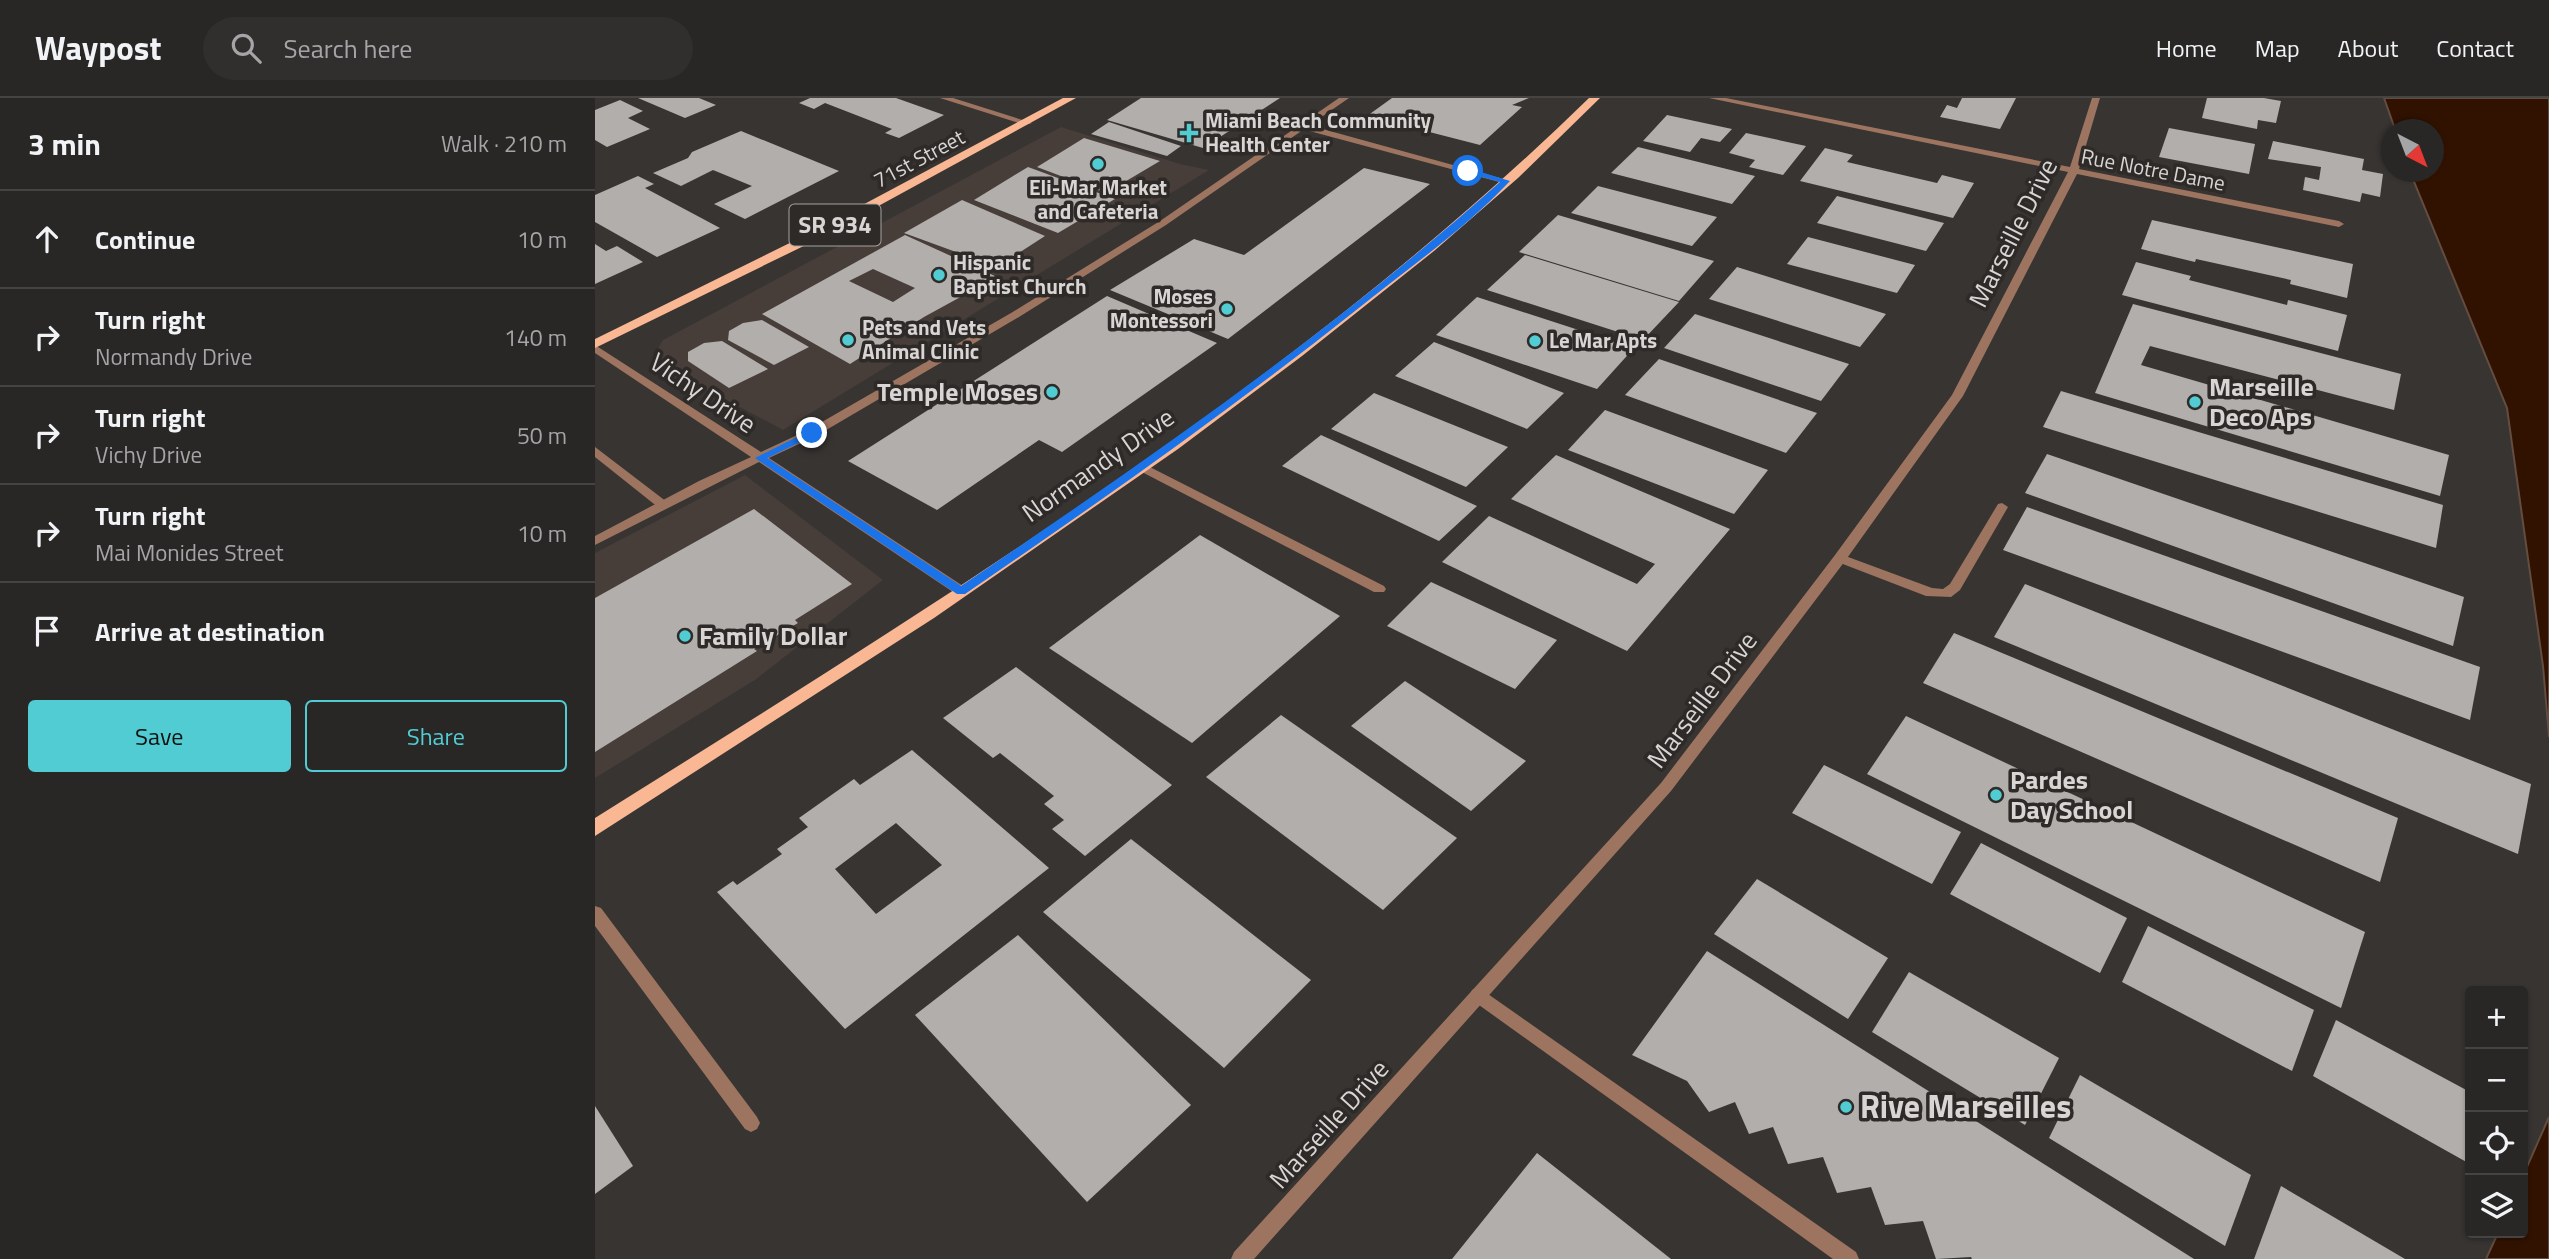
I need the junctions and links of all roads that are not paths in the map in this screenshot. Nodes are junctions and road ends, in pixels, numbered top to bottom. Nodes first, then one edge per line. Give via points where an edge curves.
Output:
1 (944, 98) edge
2 (1071, 98) edge
3 (1345, 98) edge
4 (1595, 98) edge
5 (1713, 98) edge
6 (2096, 98) edge
7 (1028, 123) junction
8 (1305, 127) junction
9 (2073, 172) junction
10 (1506, 181) junction
11 (2339, 224) dead end
12 (595, 346) edge
13 (595, 451) edge
14 (760, 458) junction
15 (1142, 467) junction
16 (663, 505) junction
17 (2003, 507) dead end
18 (595, 541) edge
19 (1840, 558) junction
20 (1379, 589) dead end
21 (961, 591) junction
22 (595, 828) edge
23 (595, 913) edge
24 (1478, 995) junction
25 (751, 1123) dead end
26 (1241, 1259) edge
27 (1849, 1259) edge

1 - 7 street
2 - 7 main road, 71st Street / SR 934
3 - 8 street
4 - 10 main road, Normandy Drive
5 - 9 street, Rue Notre Dame
6 - 9 street, Marseille Drive
7 - 12 main road, 71st Street / SR 934
8 - 10 street
8 - 14 street via 1015,315 812,433
9 - 11 street, Rue Notre Dame
9 - 19 street, Marseille Drive via 1957,396
10 - 15 main road, Normandy Drive via 1364,302
12 - 14 street, Vichy Drive
13 - 16 street
14 - 16 street
14 - 21 street, Vichy Drive
15 - 20 street
15 - 21 main road, Normandy Drive
16 - 18 street
17 - 19 street via 1955,587 1946,594 1931,593
19 - 24 street, Marseille Drive via 1666,787
21 - 22 main road, Normandy Drive
23 - 25 street
24 - 26 street, Marseille Drive
24 - 27 street

